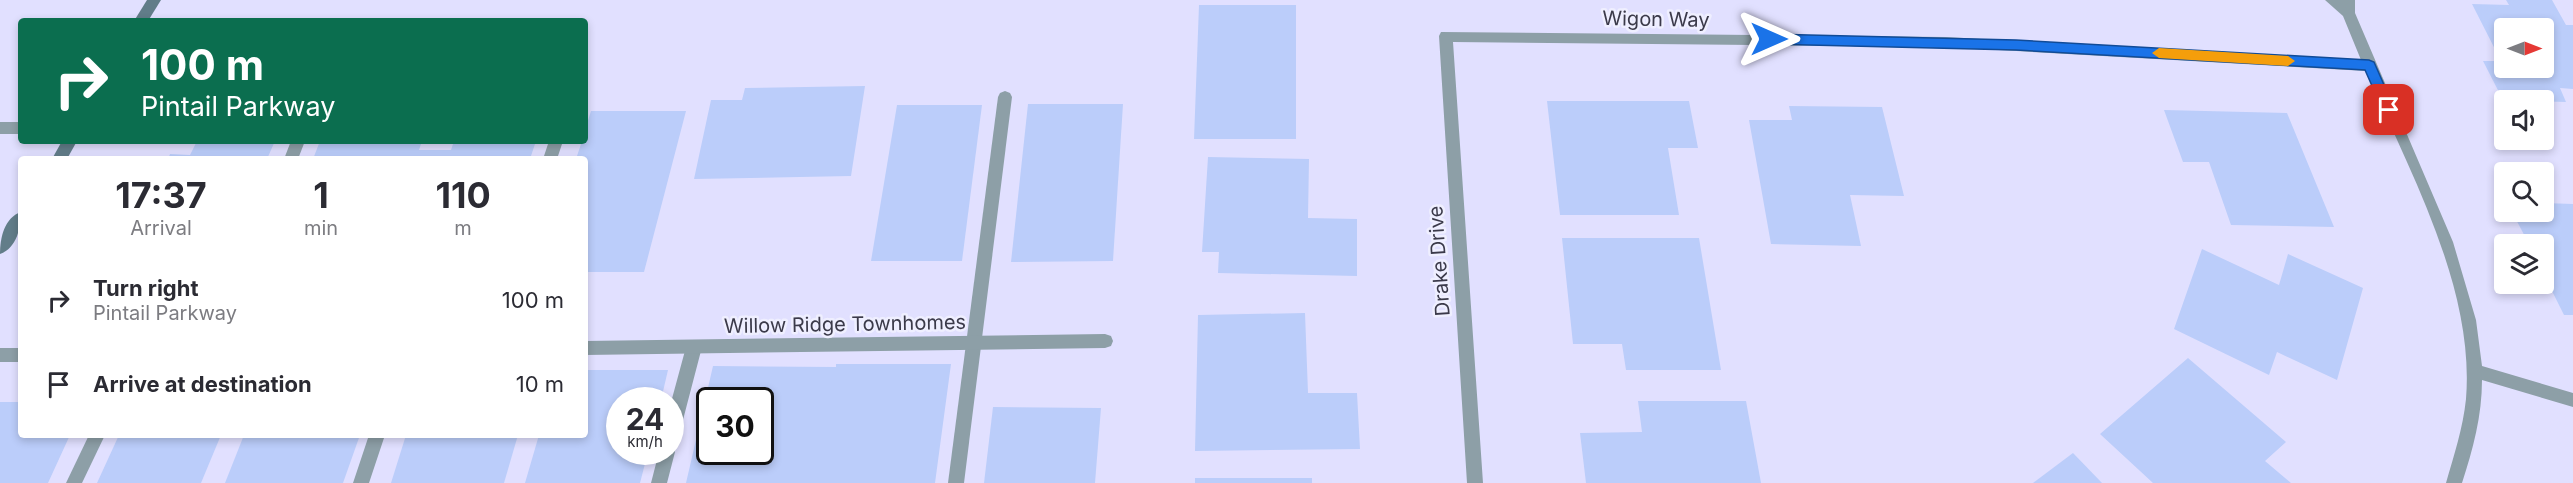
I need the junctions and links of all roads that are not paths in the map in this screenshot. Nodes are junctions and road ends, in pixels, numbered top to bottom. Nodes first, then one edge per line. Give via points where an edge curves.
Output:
1 (154, 0) edge
2 (2332, 0) edge
3 (2348, 6) edge
4 (143, 18) edge
5 (1446, 36) joint
6 (2369, 66) junction
7 (1005, 97) dead end
8 (0, 128) edge
9 (18, 128) edge
10 (18, 222) edge
11 (0, 247) edge
12 (1106, 342) dead end
13 (973, 343) junction
14 (694, 347) junction
15 (588, 348) edge
16 (0, 355) edge
17 (18, 355) edge
18 (2475, 371) junction
19 (684, 387) edge
20 (2573, 400) edge
21 (96, 438) edge
22 (376, 438) edge
23 (664, 465) edge
24 (74, 483) edge
25 (361, 483) edge
26 (659, 483) edge
27 (956, 483) edge
28 (1475, 483) edge
29 (2454, 483) edge

1 - 4 street
2 - 3 street
3 - 6 street
5 - 6 street, Wigon Way via 1946,42
5 - 28 street, Drake Drive
6 - 18 street via 2451,252 2466,303
7 - 13 street
8 - 9 street
10 - 11 street
12 - 13 street, Willow Ridge Townhomes
13 - 14 street, Willow Ridge Townhomes
13 - 27 street
14 - 15 street, Willow Ridge Townhomes
14 - 19 street
16 - 17 street
18 - 20 street
18 - 29 street via 2470,432
21 - 24 street
22 - 25 street
23 - 26 street

